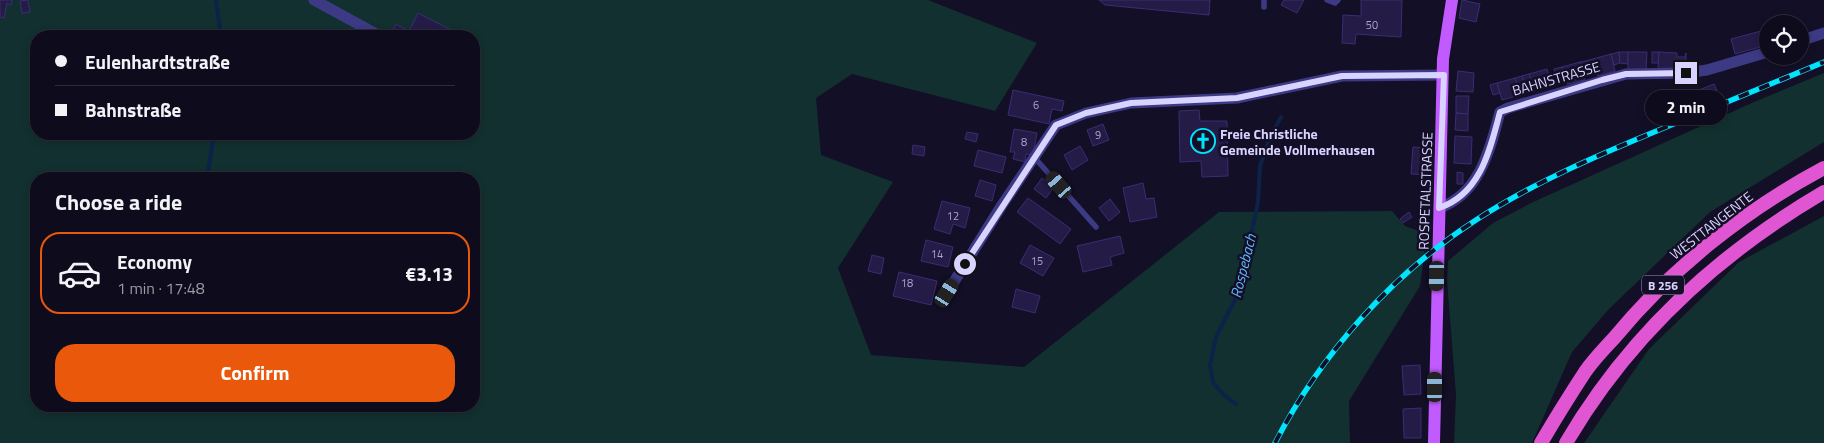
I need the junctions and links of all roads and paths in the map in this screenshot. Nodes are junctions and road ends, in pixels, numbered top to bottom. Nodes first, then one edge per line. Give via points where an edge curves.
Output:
1 (314, 0) edge
2 (1264, 0) edge
3 (1327, 0) edge
4 (1338, 0) edge
5 (1452, 0) edge
6 (1264, 7) dead end
7 (369, 30) edge
8 (1824, 33) edge
9 (1809, 38) edge
10 (1759, 55) edge
11 (1444, 75) junction
12 (1034, 157) junction
13 (1824, 168) edge
14 (1824, 192) edge
15 (1439, 208) junction
16 (1096, 226) dead end
17 (947, 293) dead end
18 (1434, 443) edge
19 (1541, 443) edge
20 (1566, 443) edge

1 - 7 street
2 - 6 lane
3 - 4 lane via 1335,3
5 - 11 main road, ROSPETALSTRASSE via 1446,30
8 - 9 street
10 - 15 street, BAHNSTRASSE via 1707,70 1626,74 1508,108 1500,112 1483,165 1472,186 1450,204
11 - 12 street via 1342,76 1237,98 1131,103 1086,113 1056,125
11 - 15 main road, ROSPETALSTRASSE
12 - 16 lane
12 - 17 street
13 - 19 highway, WESTTANGENTE / B 256 via 1787,188 1734,225 1670,278 1586,371
14 - 20 highway, B 256 via 1782,216 1692,287 1645,333 1602,386
15 - 18 main road, ROSPETALSTRASSE

